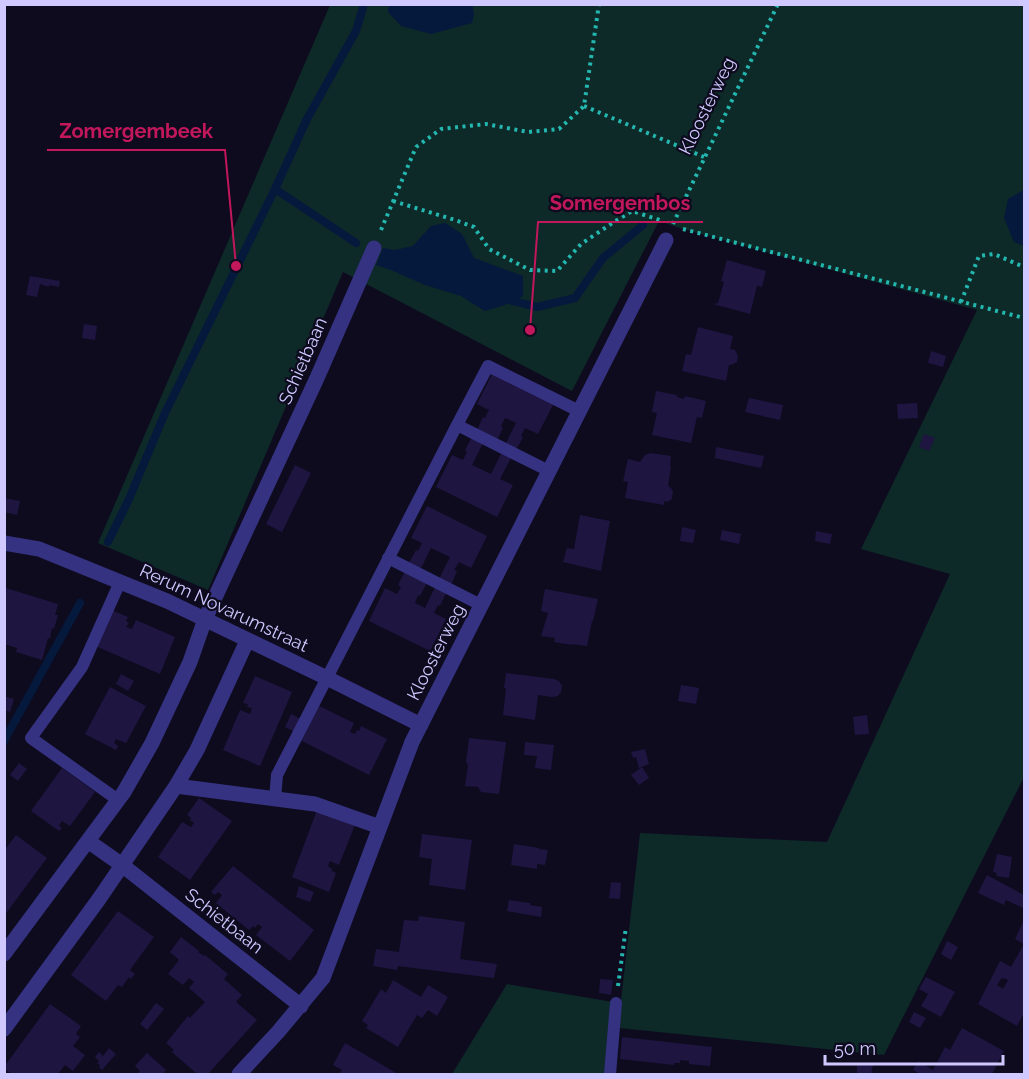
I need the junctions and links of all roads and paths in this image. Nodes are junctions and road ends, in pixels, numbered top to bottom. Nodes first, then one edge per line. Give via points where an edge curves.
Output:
1 (599, 4) edge
2 (778, 4) edge
3 (584, 106) junction
4 (705, 157) junction
5 (393, 201) junction
6 (672, 224) junction
7 (666, 240) joint
8 (374, 248) joint
9 (1024, 267) edge
10 (961, 302) junction
11 (1024, 318) edge
12 (579, 411) junction
13 (457, 425) junction
14 (549, 471) junction
15 (4, 543) edge
16 (388, 558) junction
17 (120, 582) junction
18 (481, 605) junction
19 (206, 619) junction
20 (247, 641) junction
21 (327, 678) junction
22 (421, 725) junction
23 (176, 786) junction
24 (275, 793) junction
25 (118, 800) junction
26 (380, 827) junction
27 (88, 841) junction
28 (122, 865) junction
29 (626, 927) dead end
30 (4, 954) edge
31 (616, 1002) joint
32 (301, 1006) junction
33 (4, 1029) edge
34 (239, 1074) edge
35 (610, 1074) edge

1 - 3 path
2 - 4 path, Kloosterweg
3 - 4 path
3 - 5 path via 559,129 528,132 486,124 441,129 416,147
4 - 6 path, Kloosterweg
5 - 6 path via 474,227 489,249 530,270 557,271 581,244 632,211
5 - 8 path
6 - 7 path, Kloosterweg
6 - 10 path
7 - 12 street, Kloosterweg
8 - 19 street, Schietbaan
9 - 10 path via 994,254 979,256
10 - 11 path
12 - 13 lane via 488,366
12 - 14 street, Kloosterweg
13 - 14 lane
13 - 16 lane
14 - 18 street, Kloosterweg
15 - 17 street, Rerum Novarumstraat via 39,549
16 - 18 lane
16 - 21 lane
17 - 19 street, Rerum Novarumstraat
17 - 25 lane via 82,667 32,738
18 - 22 street, Kloosterweg
19 - 20 street, Rerum Novarumstraat
19 - 25 street, Schietbaan via 152,743
20 - 21 street, Rerum Novarumstraat
20 - 23 street via 197,750
21 - 22 street, Rerum Novarumstraat
21 - 24 lane via 278,775
22 - 26 street, Kloosterweg
23 - 24 street
23 - 28 street
24 - 26 street
25 - 27 street, Schietbaan
26 - 32 street, Kloosterweg via 323,978
27 - 28 street, Schietbaan
27 - 30 street, Schietbaan
28 - 32 street, Schietbaan
28 - 33 street
29 - 31 path
31 - 35 lane
32 - 34 street, Kloosterweg

